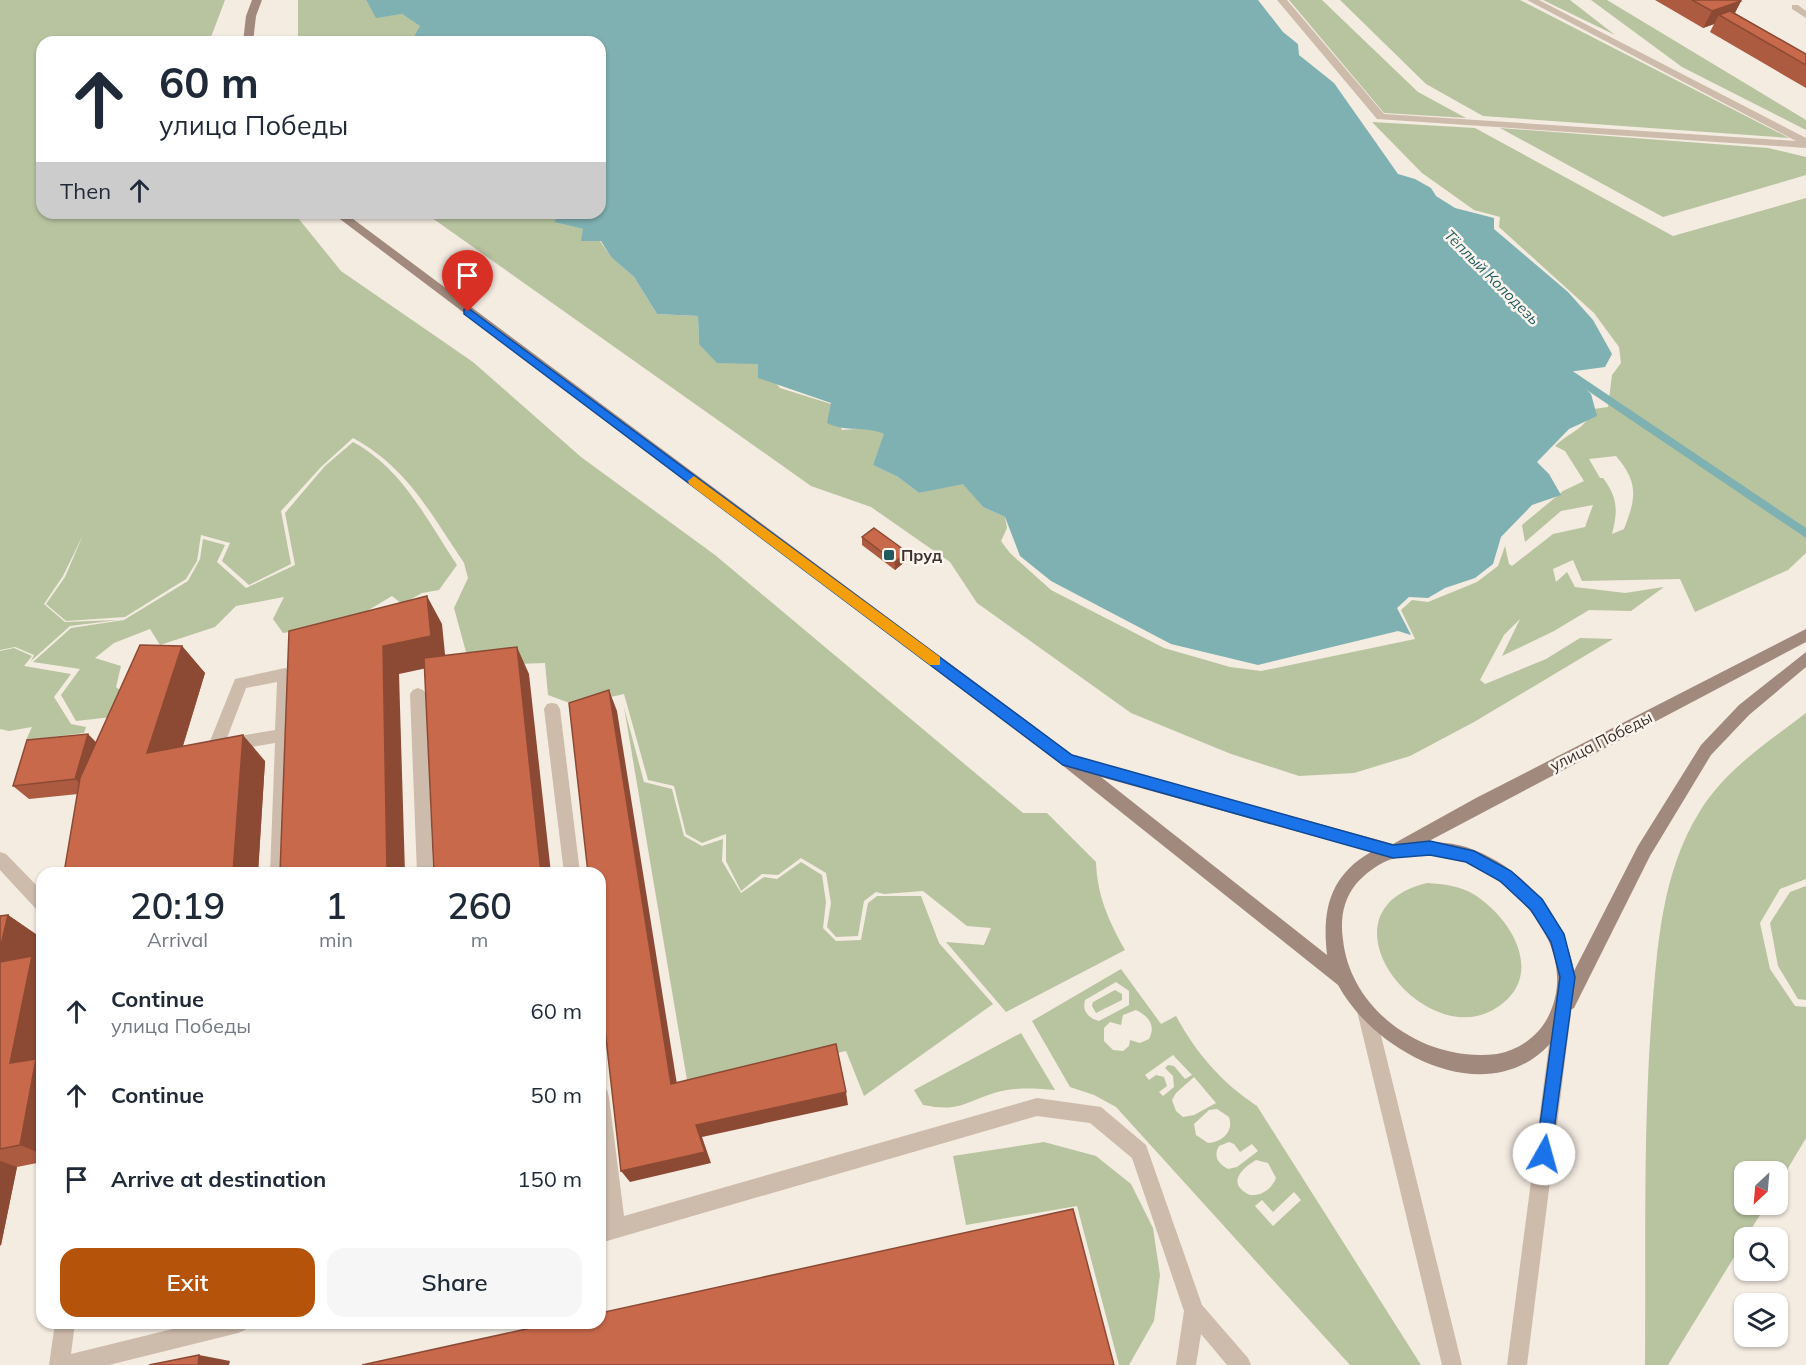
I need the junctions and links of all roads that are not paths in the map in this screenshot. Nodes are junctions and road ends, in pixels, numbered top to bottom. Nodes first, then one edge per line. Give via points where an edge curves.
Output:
1 (257, 0) edge
2 (1282, 0) edge
3 (1532, 0) edge
4 (1795, 7) dead end
5 (1806, 15) edge
6 (249, 36) edge
7 (1806, 143) edge
8 (346, 219) edge
9 (1806, 635) edge
10 (1806, 658) edge
11 (418, 694) dead end
12 (552, 709) dead end
13 (283, 735) junction
14 (1068, 760) junction
15 (1395, 851) junction
16 (0, 858) edge
17 (278, 867) edge
18 (425, 867) edge
19 (571, 867) edge
20 (36, 897) edge
21 (1344, 979) junction
22 (1366, 1011) junction
23 (1562, 1013) junction
24 (606, 1198) edge
25 (608, 1231) edge
26 (1194, 1311) junction
27 (63, 1329) edge
28 (214, 1329) edge
29 (59, 1365) edge
30 (68, 1365) edge
31 (1186, 1365) edge
32 (1241, 1365) edge
33 (1452, 1365) edge
34 (1517, 1365) edge

1 - 6 main road
2 - 7 street via 1381,117
3 - 7 street
4 - 5 street
8 - 14 main road
9 - 15 main road, улица Победы
10 - 23 main road via 1744,710 1706,750 1644,851
11 - 18 street
12 - 19 street
13 - 13 street via 285,674 240,683 216,746
13 - 17 street
14 - 15 main road
14 - 21 main road
15 - 21 main road via 1365,863 1345,885 1334,913 1333,945
15 - 23 main road via 1430,848 1468,856 1505,876 1537,904 1559,939 1568,977
16 - 20 street
21 - 22 main road
22 - 23 main road via 1396,1038 1432,1056 1471,1065 1519,1056 1543,1042
22 - 33 street
23 - 34 street
24 - 25 street
25 - 26 street via 1037,1107 1094,1114 1139,1152
26 - 31 street
26 - 32 street
27 - 29 street
28 - 30 street

